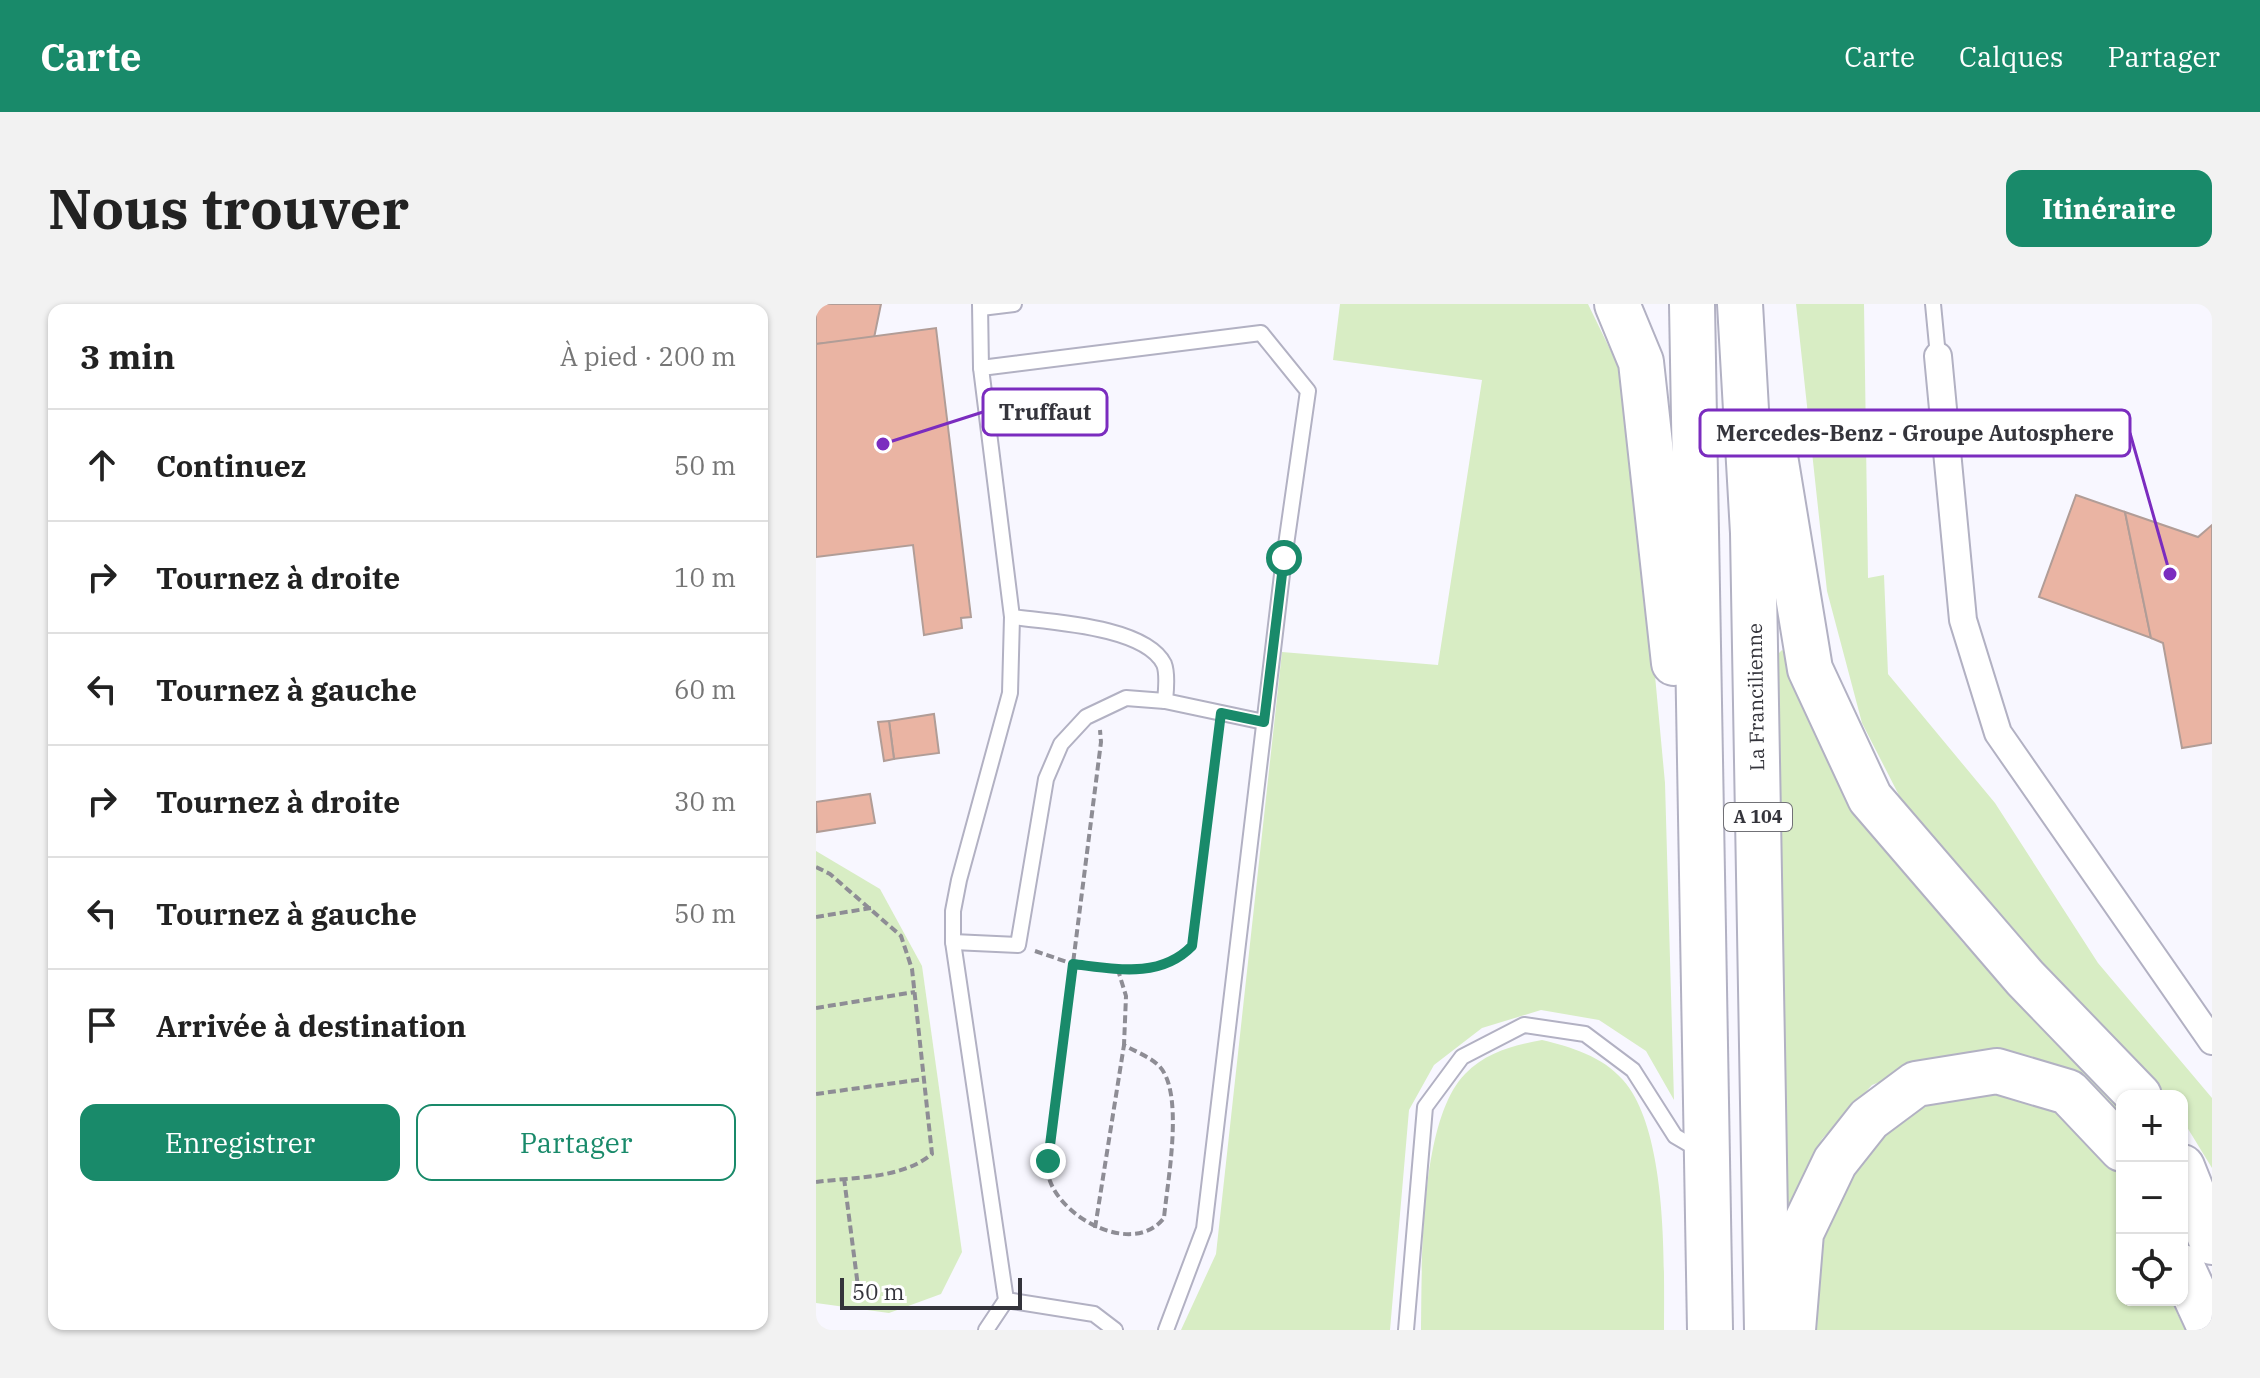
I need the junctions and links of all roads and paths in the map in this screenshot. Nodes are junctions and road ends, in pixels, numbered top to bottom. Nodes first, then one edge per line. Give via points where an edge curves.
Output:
1 (1014, 304) edge
2 (1617, 304) edge
3 (1692, 304) edge
4 (1742, 304) edge
5 (1936, 305) edge
6 (980, 306) edge
7 (1938, 356) joint
8 (981, 368) junction
9 (1012, 617) junction
10 (1165, 701) junction
11 (1098, 712) junction
12 (1221, 713) junction
13 (1264, 722) junction
14 (1702, 779) junction
15 (816, 867) edge
16 (871, 908) junction
17 (816, 917) edge
18 (953, 942) junction
19 (1018, 945) junction
20 (1073, 964) junction
21 (1118, 970) junction
22 (915, 992) junction
23 (816, 1008) edge
24 (2212, 1041) edge
25 (1124, 1045) junction
26 (924, 1079) junction
27 (2133, 1090) edge
28 (816, 1094) edge
29 (2116, 1143) edge
30 (1704, 1154) junction
31 (844, 1178) junction
32 (816, 1182) edge
33 (2188, 1182) edge
34 (1095, 1228) junction
35 (2212, 1242) edge
36 (2188, 1280) edge
37 (1006, 1300) junction
38 (860, 1302) dead end
39 (986, 1330) edge
40 (1115, 1330) edge
41 (1166, 1330) edge
42 (1406, 1330) edge
43 (1710, 1330) edge
44 (1767, 1330) edge
45 (1793, 1330) edge
46 (2211, 1330) edge

1 - 6 lane
2 - 14 highway via 1641,362 1681,737
3 - 14 highway, A 104
4 - 27 highway via 1767,359 1776,471 1810,669 1870,798 2025,978
4 - 44 highway, La Francilienne / A 104 via 1753,533
5 - 7 lane
6 - 8 lane
7 - 24 street via 1963,620 1998,733
8 - 9 lane
8 - 13 lane via 1261,333 1308,391
9 - 10 lane via 1099,629 1134,640 1165,665
9 - 18 lane via 1010,693 959,880
10 - 11 lane via 1126,698
10 - 12 lane
11 - 19 lane via 1086,717 1061,744 1046,779
11 - 20 path via 1101,742
12 - 13 lane
12 - 21 path via 1192,946 1178,960 1146,970
13 - 41 lane via 1204,1229
14 - 30 highway, A 104
15 - 16 path
16 - 17 path
16 - 22 path via 901,936
18 - 19 lane
18 - 37 lane
19 - 20 path
20 - 21 path
20 - 34 path via 1048,1161 1050,1182
21 - 25 path via 1126,996
22 - 23 path
22 - 26 path
25 - 34 path
25 - 34 path via 1158,1064 1167,1078 1173,1105 1164,1218 1155,1229 1137,1236
26 - 28 path
26 - 31 path via 932,1154 918,1166
29 - 45 highway via 2068,1092 1997,1071 1916,1084 1869,1119 1835,1162 1801,1233
30 - 42 lane via 1675,1136 1633,1070 1585,1034 1524,1025 1462,1057 1425,1107
30 - 43 highway, A 104
31 - 32 path
31 - 38 path
33 - 35 highway
36 - 46 highway
37 - 39 lane
37 - 40 lane via 1094,1314

